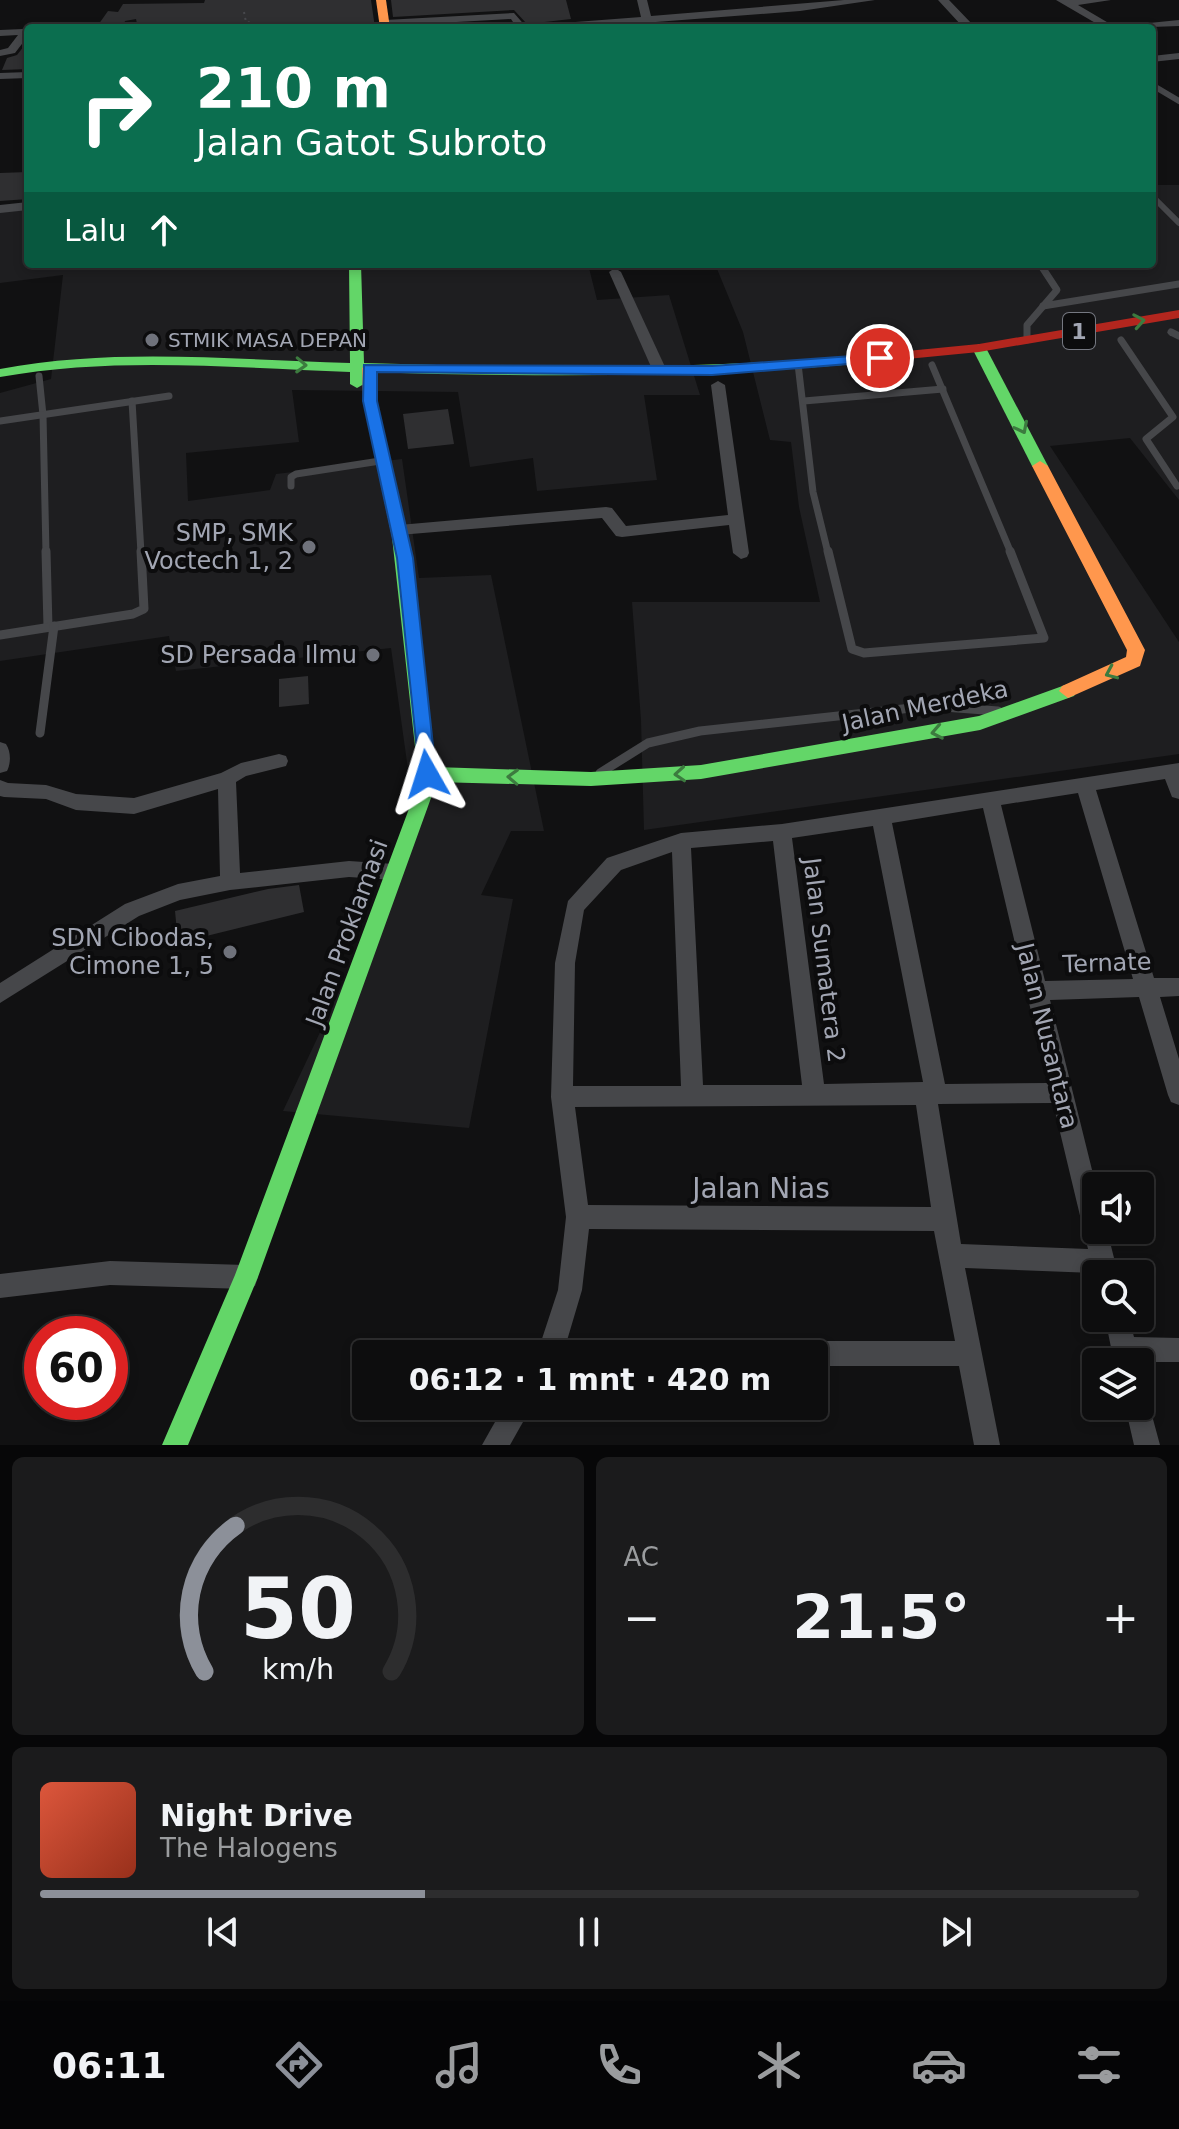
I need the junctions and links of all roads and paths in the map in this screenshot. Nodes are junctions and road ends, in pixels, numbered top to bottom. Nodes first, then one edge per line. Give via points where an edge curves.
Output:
1 (381, 0) edge
2 (642, 0) edge
3 (870, 0) edge
4 (943, 0) edge
5 (1106, 0) edge
6 (1064, 2) edge
7 (244, 12) dead end
8 (647, 20) junction
9 (1179, 23) edge
10 (262, 24) edge
11 (385, 24) edge
12 (411, 24) edge
13 (519, 24) edge
14 (592, 24) edge
15 (967, 24) edge
16 (1105, 24) edge
17 (1156, 25) edge
18 (24, 32) edge
19 (0, 33) edge
20 (24, 36) edge
21 (0, 53) edge
22 (1179, 56) edge
23 (1156, 59) edge
24 (24, 75) edge
25 (0, 76) edge
26 (1156, 87) edge
27 (1179, 101) edge
28 (1156, 200) edge
29 (24, 206) edge
30 (0, 209) edge
31 (1179, 223) edge
32 (355, 268) edge
33 (1043, 268) edge
34 (615, 272) dead end
35 (1179, 284) edge
36 (1043, 306) junction
37 (1179, 314) edge
38 (1176, 333) edge
39 (1027, 340) junction
40 (1121, 340) junction
41 (983, 353) junction
42 (932, 365) junction
43 (659, 369) junction
44 (0, 373) edge
45 (800, 373) junction
46 (363, 375) junction
47 (39, 376) junction
48 (0, 385) edge
49 (718, 385) junction
50 (943, 389) junction
51 (169, 396) dead end
52 (132, 401) junction
53 (804, 401) junction
54 (43, 415) junction
55 (0, 421) edge
56 (383, 460) junction
57 (291, 486) dead end
58 (1177, 486) dead end
59 (737, 519) junction
60 (399, 530) junction
61 (741, 553) dead end
62 (51, 627) junction
63 (0, 635) edge
64 (1013, 714) junction
65 (40, 733) dead end
66 (0, 749) edge
67 (279, 761) dead end
68 (0, 766) edge
69 (1176, 771) edge
70 (427, 774) junction
71 (227, 779) junction
72 (591, 779) junction
73 (1085, 785) junction
74 (0, 787) edge
75 (1179, 792) edge
76 (990, 798) junction
77 (881, 817) junction
78 (782, 832) junction
79 (681, 841) junction
80 (394, 872) junction
81 (230, 882) junction
82 (1147, 987) junction
83 (1179, 987) edge
84 (1035, 991) junction
85 (0, 994) edge
86 (930, 1092) junction
87 (1062, 1093) junction
88 (814, 1094) junction
89 (692, 1095) junction
90 (1179, 1095) edge
91 (562, 1097) junction
92 (578, 1217) junction
93 (944, 1219) junction
94 (952, 1256) junction
95 (1102, 1260) edge
96 (1082, 1266) edge
97 (246, 1277) junction
98 (0, 1286) edge
99 (554, 1340) edge
100 (1179, 1350) edge
101 (1154, 1352) edge
102 (970, 1353) junction
103 (828, 1354) edge
104 (510, 1420) edge
105 (1141, 1420) edge
106 (175, 1445) edge
107 (495, 1445) edge
108 (987, 1445) edge
109 (1147, 1445) edge

1 - 11 main road
2 - 8 street
3 - 8 street
4 - 15 street
5 - 6 street
6 - 16 street
7 - 10 path via 246,22
8 - 14 street
9 - 17 street
12 - 13 street via 514,16
18 - 19 street
20 - 21 street via 11,51
22 - 23 street
24 - 25 street
26 - 27 lane
28 - 31 lane
29 - 30 street
32 - 46 main road, Jalan Proklamasi
33 - 36 lane via 1057,290
34 - 43 street
35 - 36 lane
36 - 39 lane via 1027,325
39 -> 37 main road, 1
38 - 40 main road, 1
39 - 41 main road, 1
40 - 41 main road, 1
40 - 58 lane via 1173,417 1146,439
41 - 42 main road, 1
41 - 45 main road, 1
41 -> 64 main road, Jalan Merdeka via 1137,655 1129,665
42 - 45 main road, 1
42 - 50 lane
43 - 45 main road, 1
43 - 46 main road, 1
44 -> 46 main road, 1 via 48,362 101,359
45 - 49 main road, 1
45 - 53 lane
46 - 47 main road, 1 via 134,371
46 - 49 main road, 1 via 516,387
46 - 56 main road, Jalan Proklamasi
47 - 48 main road, 1
47 - 54 lane
49 - 59 street
50 - 53 lane
50 - 53 lane via 1044,638 864,653 852,649 813,492
51 - 52 lane
52 - 54 lane
52 - 62 lane via 144,609
54 - 55 lane
54 - 62 lane
56 - 57 lane via 296,474
56 - 60 main road, Jalan Proklamasi
59 - 60 street via 622,532 606,512
59 - 61 street
60 - 70 main road, Jalan Proklamasi
62 - 63 lane
62 - 65 lane
64 -> 72 main road, Jalan Merdeka via 701,772
64 - 72 lane via 930,706 700,731 648,743
66 - 68 street
67 - 71 street
69 - 73 street
69 - 75 street
72 -> 70 main road, Jalan Merdeka
70 - 80 main road, Jalan Proklamasi via 415,823
71 - 74 street via 134,806 76,802 46,792
71 - 81 street
73 - 76 street
73 - 82 street
76 - 77 street
76 - 84 street, Jalan Nusantara
77 - 78 street
77 - 86 street
78 - 79 street
78 - 88 street, Jalan Sumatera 2
79 - 89 street
79 - 91 street via 614,864 575,907 565,963
80 - 81 street via 349,869
80 - 97 main road, Jalan Proklamasi
81 - 85 street via 178,892 132,910
82 - 83 street, Ternate
82 - 84 street, Ternate
82 - 90 street
84 - 87 street, Jalan Nusantara
86 - 87 street
86 - 88 street
86 - 93 street
87 - 95 street, Jalan Nusantara
88 - 89 street
89 - 91 street
91 - 92 street
92 - 93 street, Jalan Nias
92 - 99 street via 570,1290
93 - 94 street
94 - 96 street
94 - 102 street
97 - 98 street via 110,1273
97 - 106 main road, Jalan Proklamasi
100 - 101 street
102 - 103 street
102 - 108 street
104 - 107 street
105 - 109 street

